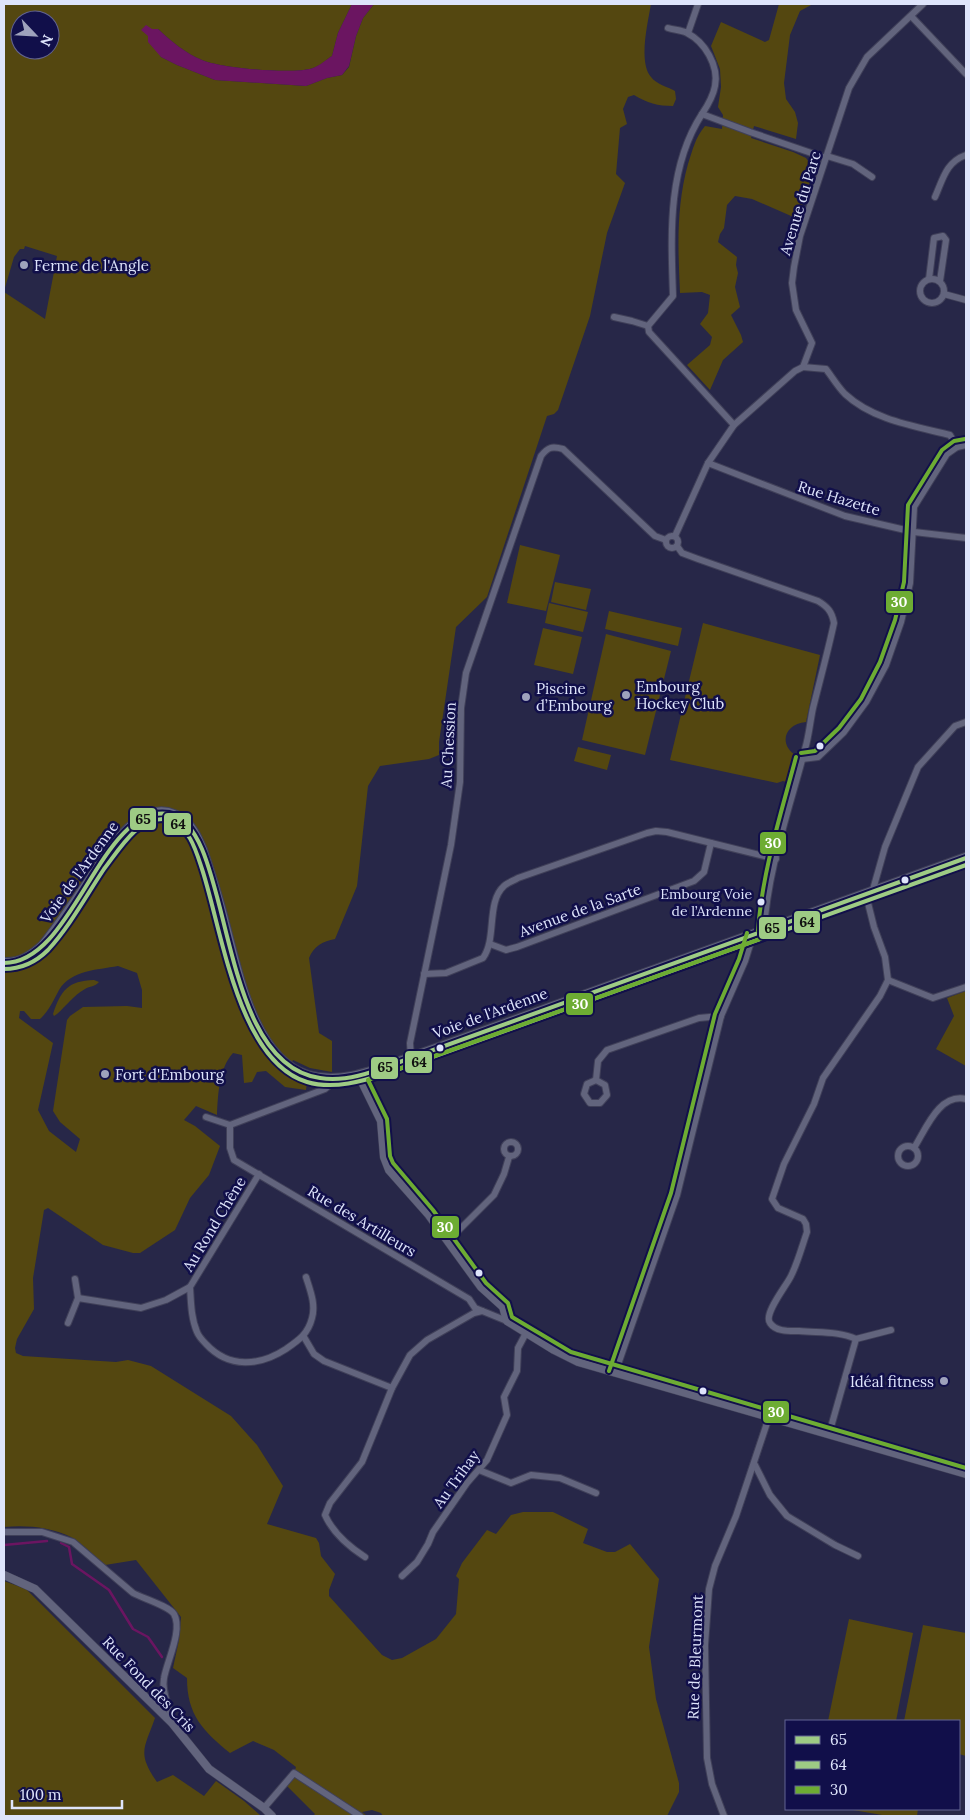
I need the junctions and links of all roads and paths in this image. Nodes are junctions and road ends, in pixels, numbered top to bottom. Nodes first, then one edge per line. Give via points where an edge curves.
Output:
1 (698, 4) edge
2 (924, 4) edge
3 (911, 16) junction
4 (668, 28) dead end
5 (688, 33) junction
6 (966, 74) edge
7 (702, 114) junction
8 (966, 155) edge
9 (827, 157) junction
10 (872, 177) dead end
11 (936, 197) dead end
12 (929, 279) junction
13 (940, 281) junction
14 (944, 294) junction
15 (966, 300) edge
16 (614, 317) dead end
17 (648, 326) junction
18 (803, 367) junction
19 (734, 425) junction
20 (966, 445) edge
21 (957, 447) junction
22 (708, 463) junction
23 (914, 532) junction
24 (676, 536) junction
25 (966, 538) edge
26 (666, 540) junction
27 (677, 546) junction
28 (966, 722) edge
29 (802, 759) junction
30 (710, 843) junction
31 (966, 858) edge
32 (776, 859) junction
33 (869, 894) junction
34 (764, 931) junction
35 (753, 936) junction
36 (490, 944) junction
37 (4, 963) edge
38 (424, 974) junction
39 (888, 980) junction
40 (966, 987) edge
41 (721, 1016) junction
42 (411, 1058) junction
43 (359, 1076) junction
44 (337, 1079) junction
45 (596, 1080) dead end
46 (966, 1099) edge
47 (206, 1117) dead end
48 (230, 1125) junction
49 (914, 1148) dead end
50 (509, 1157) dead end
51 (259, 1174) junction
52 (448, 1241) junction
53 (306, 1277) dead end
54 (75, 1279) dead end
55 (190, 1287) junction
56 (78, 1298) junction
57 (482, 1311) junction
58 (507, 1321) junction
59 (68, 1323) dead end
60 (891, 1330) dead end
61 (526, 1333) junction
62 (304, 1337) junction
63 (856, 1338) junction
64 (615, 1373) junction
65 (392, 1388) junction
66 (769, 1417) junction
67 (829, 1434) junction
68 (754, 1463) junction
69 (479, 1470) junction
70 (966, 1474) edge
71 (596, 1493) dead end
72 (4, 1532) edge
73 (858, 1556) dead end
74 (365, 1557) dead end
75 (4, 1575) edge
76 (402, 1576) dead end
77 (172, 1723) junction
78 (264, 1808) junction
79 (272, 1816) edge
80 (360, 1816) edge
81 (724, 1816) edge

1 - 5 street
2 - 3 street, Avenue du Parc
3 - 6 street
3 - 9 street, Avenue du Parc via 867,57 849,88
4 - 5 street
5 - 7 street via 709,54 715,74 711,101
7 - 9 street
7 - 17 street via 692,131 674,194 673,296
8 - 11 street via 951,164
9 - 10 street via 853,164
9 - 18 street, Avenue du Parc via 800,236 792,282 796,310 812,343
12 - 13 street
12 - 13 street via 934,238 943,236 946,240
12 - 14 street via 920,288 924,300 936,302
13 - 14 street
14 - 15 street
16 - 17 street
17 - 19 street via 649,332
18 - 19 street
18 - 21 street via 826,369 844,393 863,408 888,419 950,435
19 - 22 street
20 - 21 street
21 - 23 street via 947,454 914,507
22 - 23 street, Rue Hazette via 845,516
22 - 24 street
23 - 25 street, Rue Hazette
23 - 29 street via 910,583 886,665 866,702 844,732 818,757
24 - 26 street via 669,536
24 - 27 street
26 - 27 street via 669,547
26 - 38 street, Au Chession via 655,536 567,452 552,446 546,449 466,673 461,708 460,782 451,844
27 - 29 street via 698,559 818,601 832,613 834,623
28 - 33 street via 955,726 918,767
29 - 32 street
30 - 32 street
30 - 36 street, Avenue de la Sarte via 704,872 694,881 517,947 506,950
30 - 36 street via 656,831 518,878 503,886 495,902
31 - 33 main road, Voie de l'Ardenne
32 - 34 street
33 - 34 main road, Voie de l'Ardenne
33 - 39 street
34 - 35 main road, Voie de l'Ardenne
35 - 41 street
35 - 42 main road, Voie de l'Ardenne
36 - 38 street via 483,958 446,973
37 - 44 main road, Voie de l'Ardenne via 32,956 43,946 126,830 152,814 175,816 194,832 202,850 247,1001 267,1044 299,1073
38 - 42 street, Au Chession via 410,1043
39 - 40 street via 933,998
39 - 63 street via 823,1078 814,1104 784,1164 772,1199 778,1208 803,1219 806,1232 791,1276 770,1310 770,1324 787,1331 846,1334
41 - 45 street via 699,1018 607,1050 598,1061
41 - 64 street via 674,1202
42 - 43 main road, Voie de l'Ardenne
43 - 44 main road, Voie de l'Ardenne
43 - 52 street via 380,1121 387,1166
44 - 48 street via 325,1089
46 - 49 street via 949,1100 941,1106
47 - 48 street
48 - 51 street, Rue des Artilleurs via 230,1148 234,1160
50 - 52 street via 494,1195
51 - 55 street, Au Rond Chêne
51 - 57 street, Rue des Artilleurs via 469,1299 474,1308
52 - 58 street via 481,1288 503,1308
53 - 62 street via 314,1300 312,1318
54 - 56 street
55 - 56 street, Au Rond Chêne via 141,1308
55 - 62 street, Au Rond Chêne via 197,1334 213,1351 234,1361 256,1363
56 - 59 street
57 - 58 street, Rue des Artilleurs
57 - 65 street via 427,1340 410,1355
58 - 61 street
60 - 63 street
61 - 64 street via 568,1358
61 - 69 street, Au Trihay via 518,1348 517,1371 504,1397 507,1415 487,1460
62 - 65 street via 314,1354 324,1361
63 - 67 street
64 - 66 street
65 - 74 street via 362,1462 330,1503 325,1515 330,1527
66 - 67 street
66 - 68 street, Rue de Bleurmont
67 - 70 street
68 - 73 street via 770,1495 787,1516
68 - 81 street, Rue de Bleurmont via 709,1589 705,1645 707,1758 712,1784
69 - 71 street via 511,1483 531,1474 560,1478
69 - 76 street, Au Trihay via 433,1532 417,1562
72 - 77 street via 42,1532 73,1542 132,1593 170,1609 175,1615 176,1626 163,1688
75 - 77 street, Rue Fond des Cris via 35,1590
77 - 78 street, Rue Fond des Cris via 209,1769
78 - 79 street, Rue Fond des Cris
78 - 80 street via 294,1773

